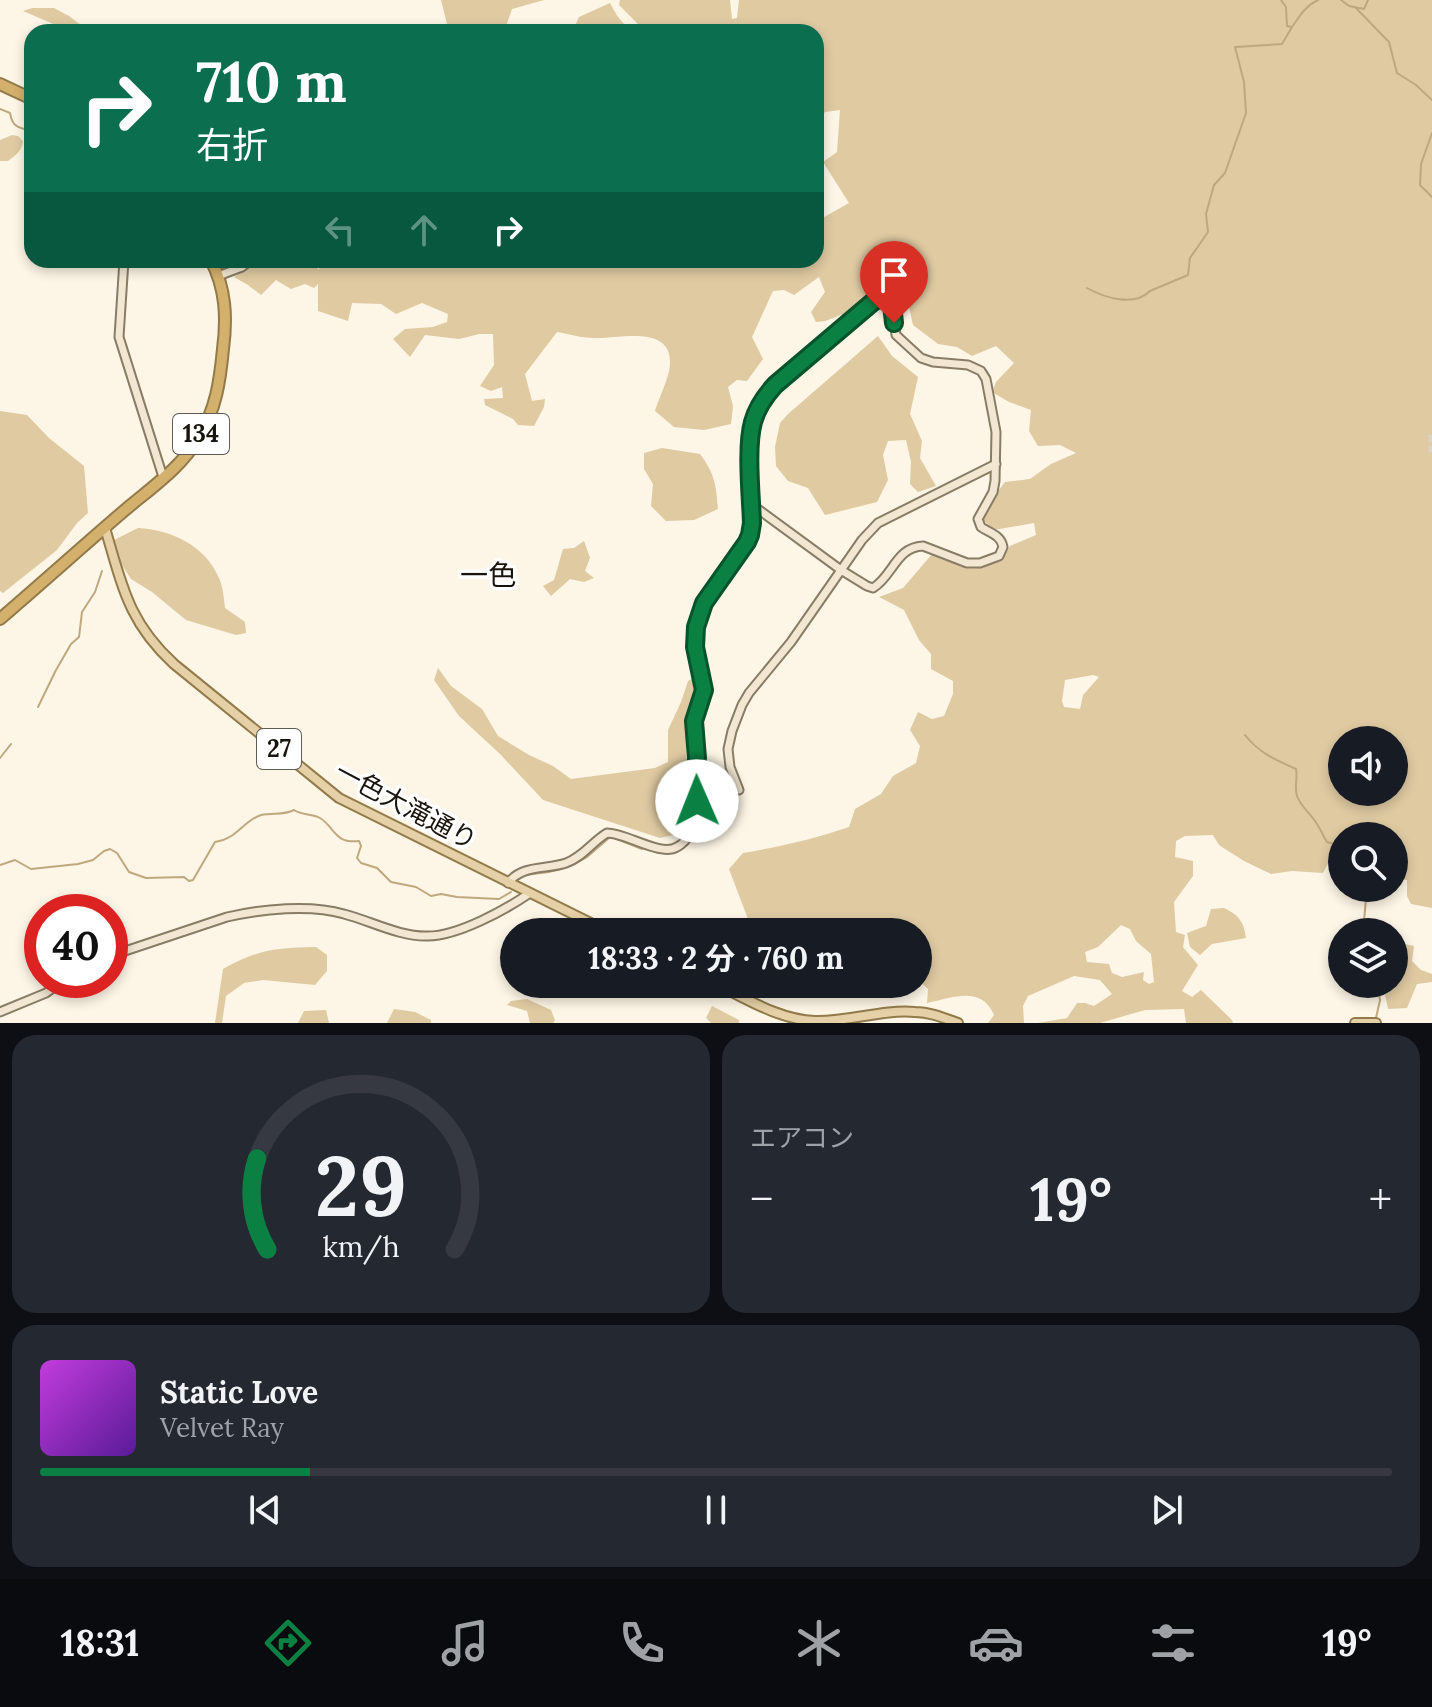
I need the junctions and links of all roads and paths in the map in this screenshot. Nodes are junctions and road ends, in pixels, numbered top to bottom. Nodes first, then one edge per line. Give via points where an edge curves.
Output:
1 (0, 84) edge
2 (24, 95) edge
3 (123, 268) edge
4 (214, 268) edge
5 (239, 268) edge
6 (218, 276) junction
7 (996, 464) junction
8 (163, 477) junction
9 (751, 504) junction
10 (105, 528) junction
11 (841, 570) junction
12 (0, 619) edge
13 (739, 790) dead end
14 (508, 883) junction
15 (530, 893) junction
16 (581, 918) edge
17 (128, 950) edge
18 (34, 998) edge
19 (747, 998) edge
20 (0, 1012) edge
21 (926, 1013) junction
22 (923, 1023) edge
23 (958, 1023) edge
24 (1355, 1023) edge
25 (1376, 1023) edge

1 - 2 highway
3 - 8 street via 119,337
4 - 6 highway, 134
5 - 6 street
6 - 8 highway, 134 via 226,316 214,406 195,444
7 - 9 street via 994,418 981,371 921,358 896,335 892,304 878,299 761,401 750,435
7 - 11 street via 878,523
7 - 11 street via 995,486 978,519 1002,541 999,556 967,563 916,547 903,553 873,588
8 - 10 highway, 134
9 - 11 street
9 - 14 street via 750,535 708,595 696,627 704,690 694,721 698,810 687,838 669,850 607,833 573,860 524,869
10 - 12 highway, 134
10 - 14 main road, 一色大滝通り / 27 via 128,603 161,653 339,798
11 - 13 street via 742,705 728,749
14 - 15 main road, 一色大滝通り / 27
15 - 16 main road, 一色大滝通り / 27
15 - 17 street via 446,935 412,935 335,911 295,909 227,917
18 - 20 street
19 - 21 main road via 813,1021
21 - 22 street
21 - 23 main road
24 - 25 main road

